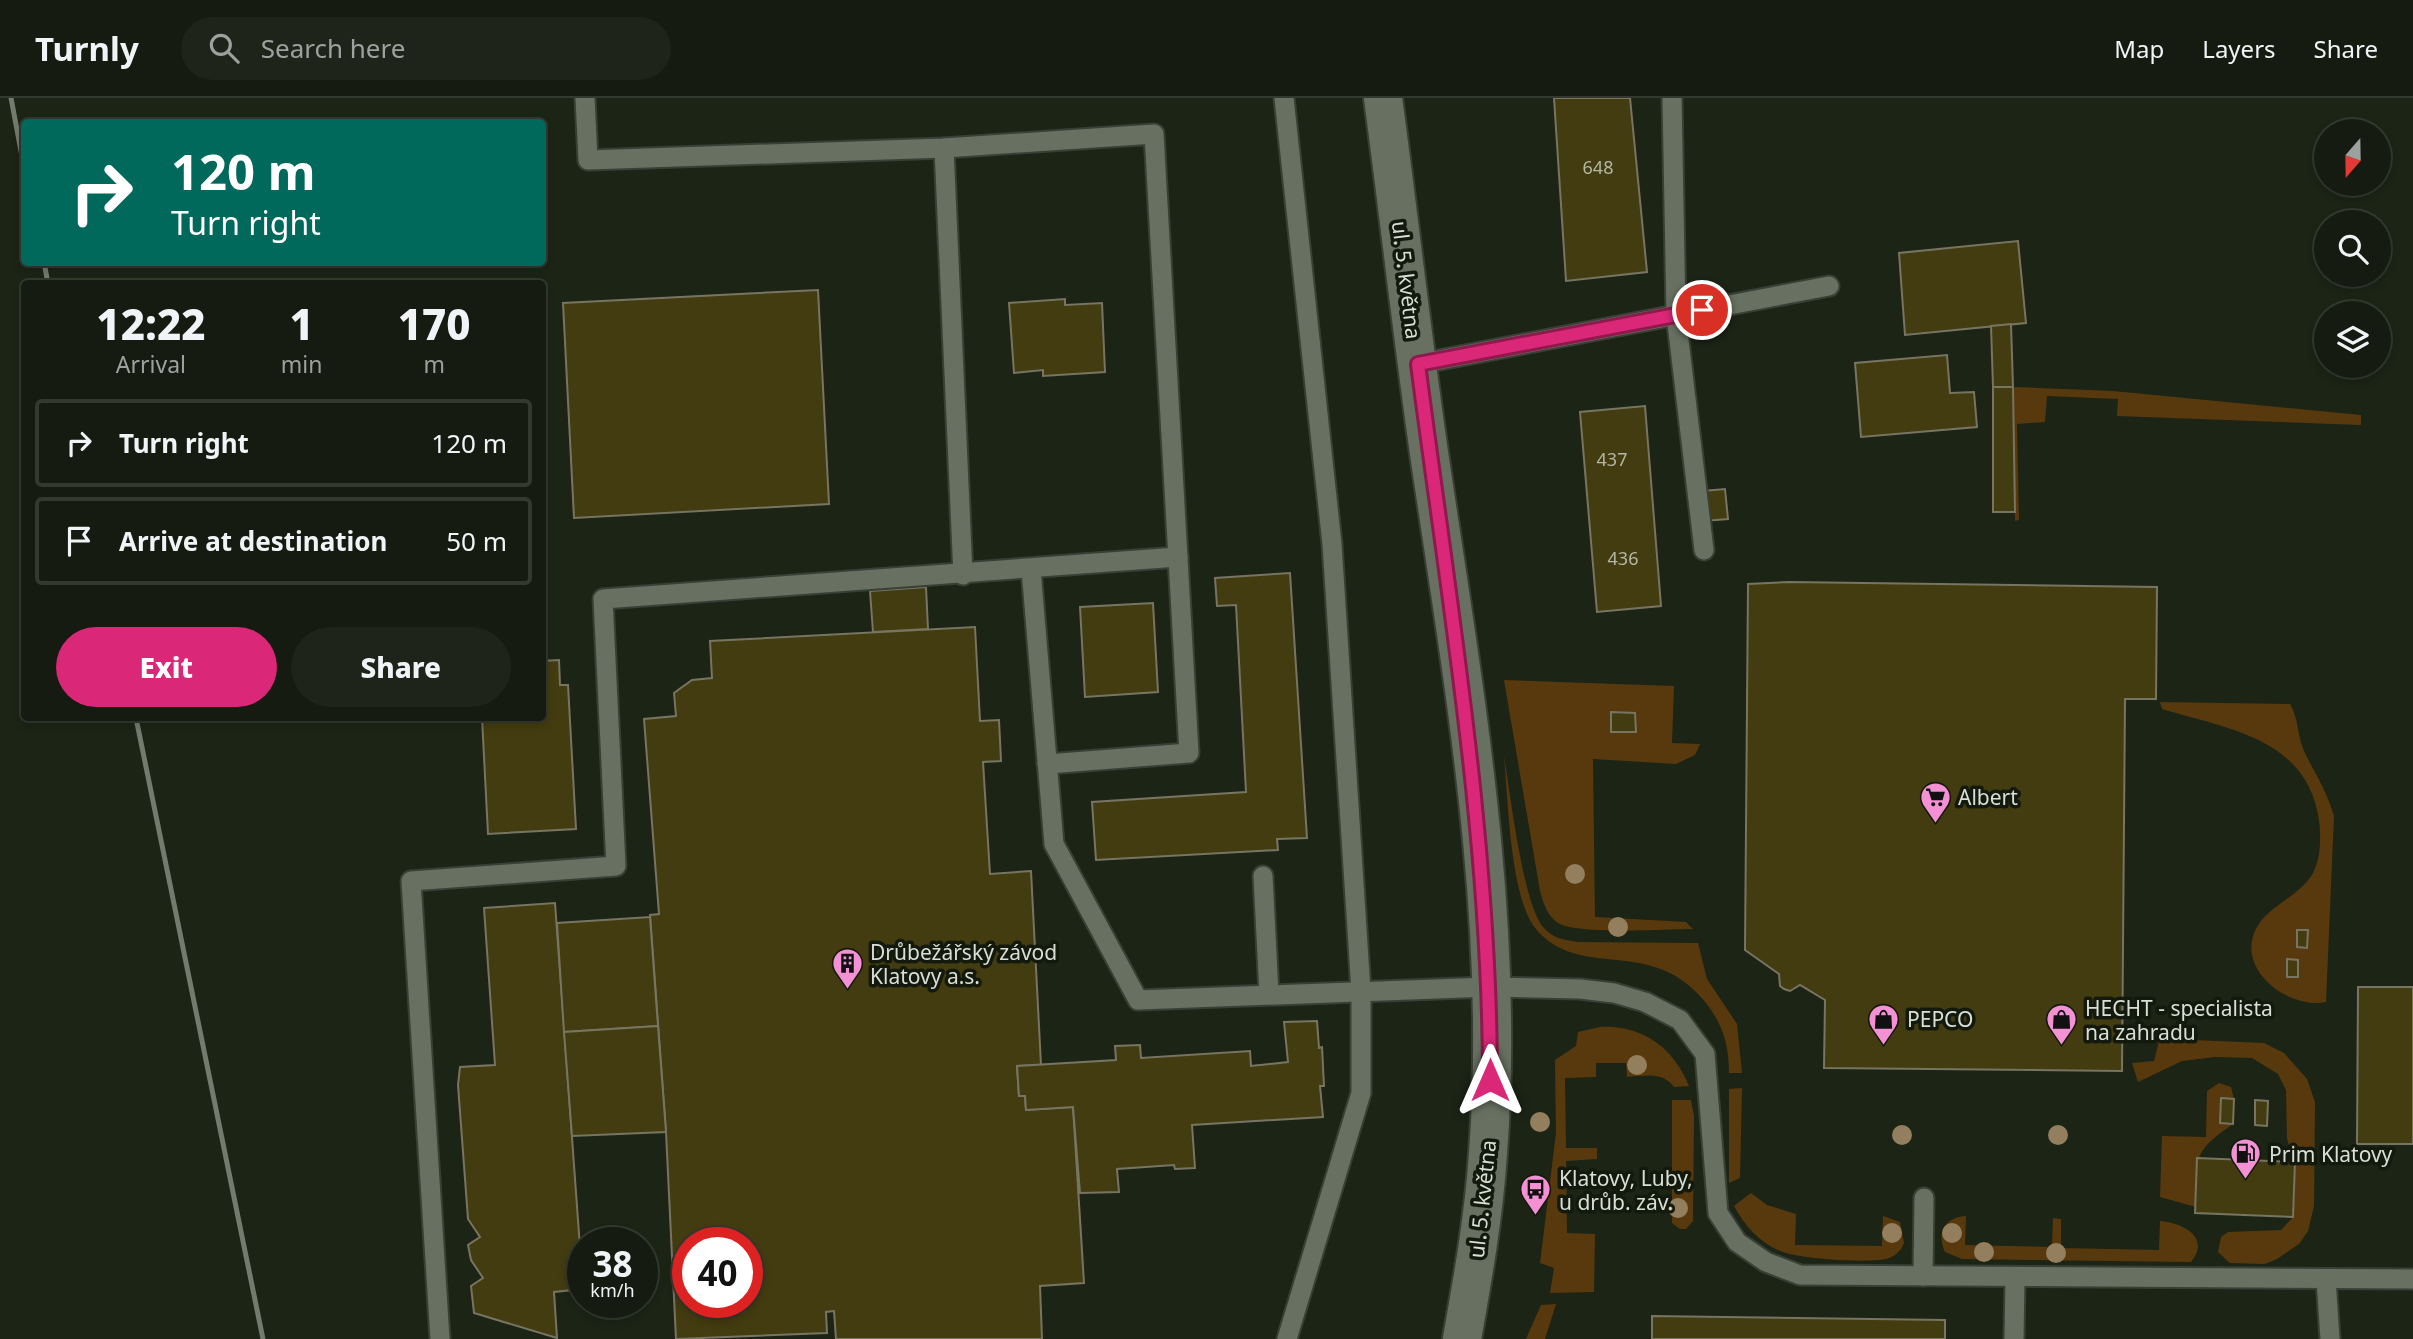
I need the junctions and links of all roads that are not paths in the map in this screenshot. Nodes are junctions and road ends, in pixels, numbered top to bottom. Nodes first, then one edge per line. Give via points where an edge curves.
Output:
1 (585, 98) edge
2 (1284, 98) edge
3 (1383, 98) edge
4 (1672, 98) edge
5 (944, 148) junction
6 (1829, 286) dead end
7 (1676, 315) junction
8 (1418, 364) junction
9 (1704, 550) dead end
10 (1178, 557) junction
11 (1031, 569) junction
12 (963, 575) junction
13 (1047, 764) junction
14 (1263, 876) dead end
15 (1490, 987) junction
16 (1361, 991) junction
17 (1269, 994) junction
18 (1924, 1198) dead end
19 (1923, 1276) junction
20 (2015, 1278) junction
21 (2326, 1279) junction
22 (2413, 1279) edge
23 (440, 1339) edge
24 (1287, 1339) edge
25 (1462, 1339) edge
26 (2014, 1339) edge
27 (2330, 1339) edge

1 - 5 lane via 589,160
2 - 16 lane via 1332,544
3 - 8 street, ul. 5. května
4 - 7 lane
5 - 10 lane via 1154,134
5 - 12 lane
6 - 7 lane
7 - 8 lane
7 - 9 lane
8 - 15 street, ul. 5. května via 1462,677 1486,900
10 - 11 lane
10 - 13 lane via 1189,753
11 - 12 lane
11 - 13 lane
12 - 23 lane via 603,599 617,866 411,881
13 - 17 lane via 1054,844 1138,1000
14 - 17 lane
15 - 16 lane
15 - 19 lane via 1614,993 1680,1020 1705,1054 1718,1213 1737,1242 1766,1262 1800,1275
15 - 25 street, ul. 5. května via 1489,1150
16 - 17 lane
16 - 24 lane via 1361,1093
18 - 19 lane
19 - 20 lane
20 - 21 lane
20 - 26 lane
21 - 22 lane
21 - 27 lane

